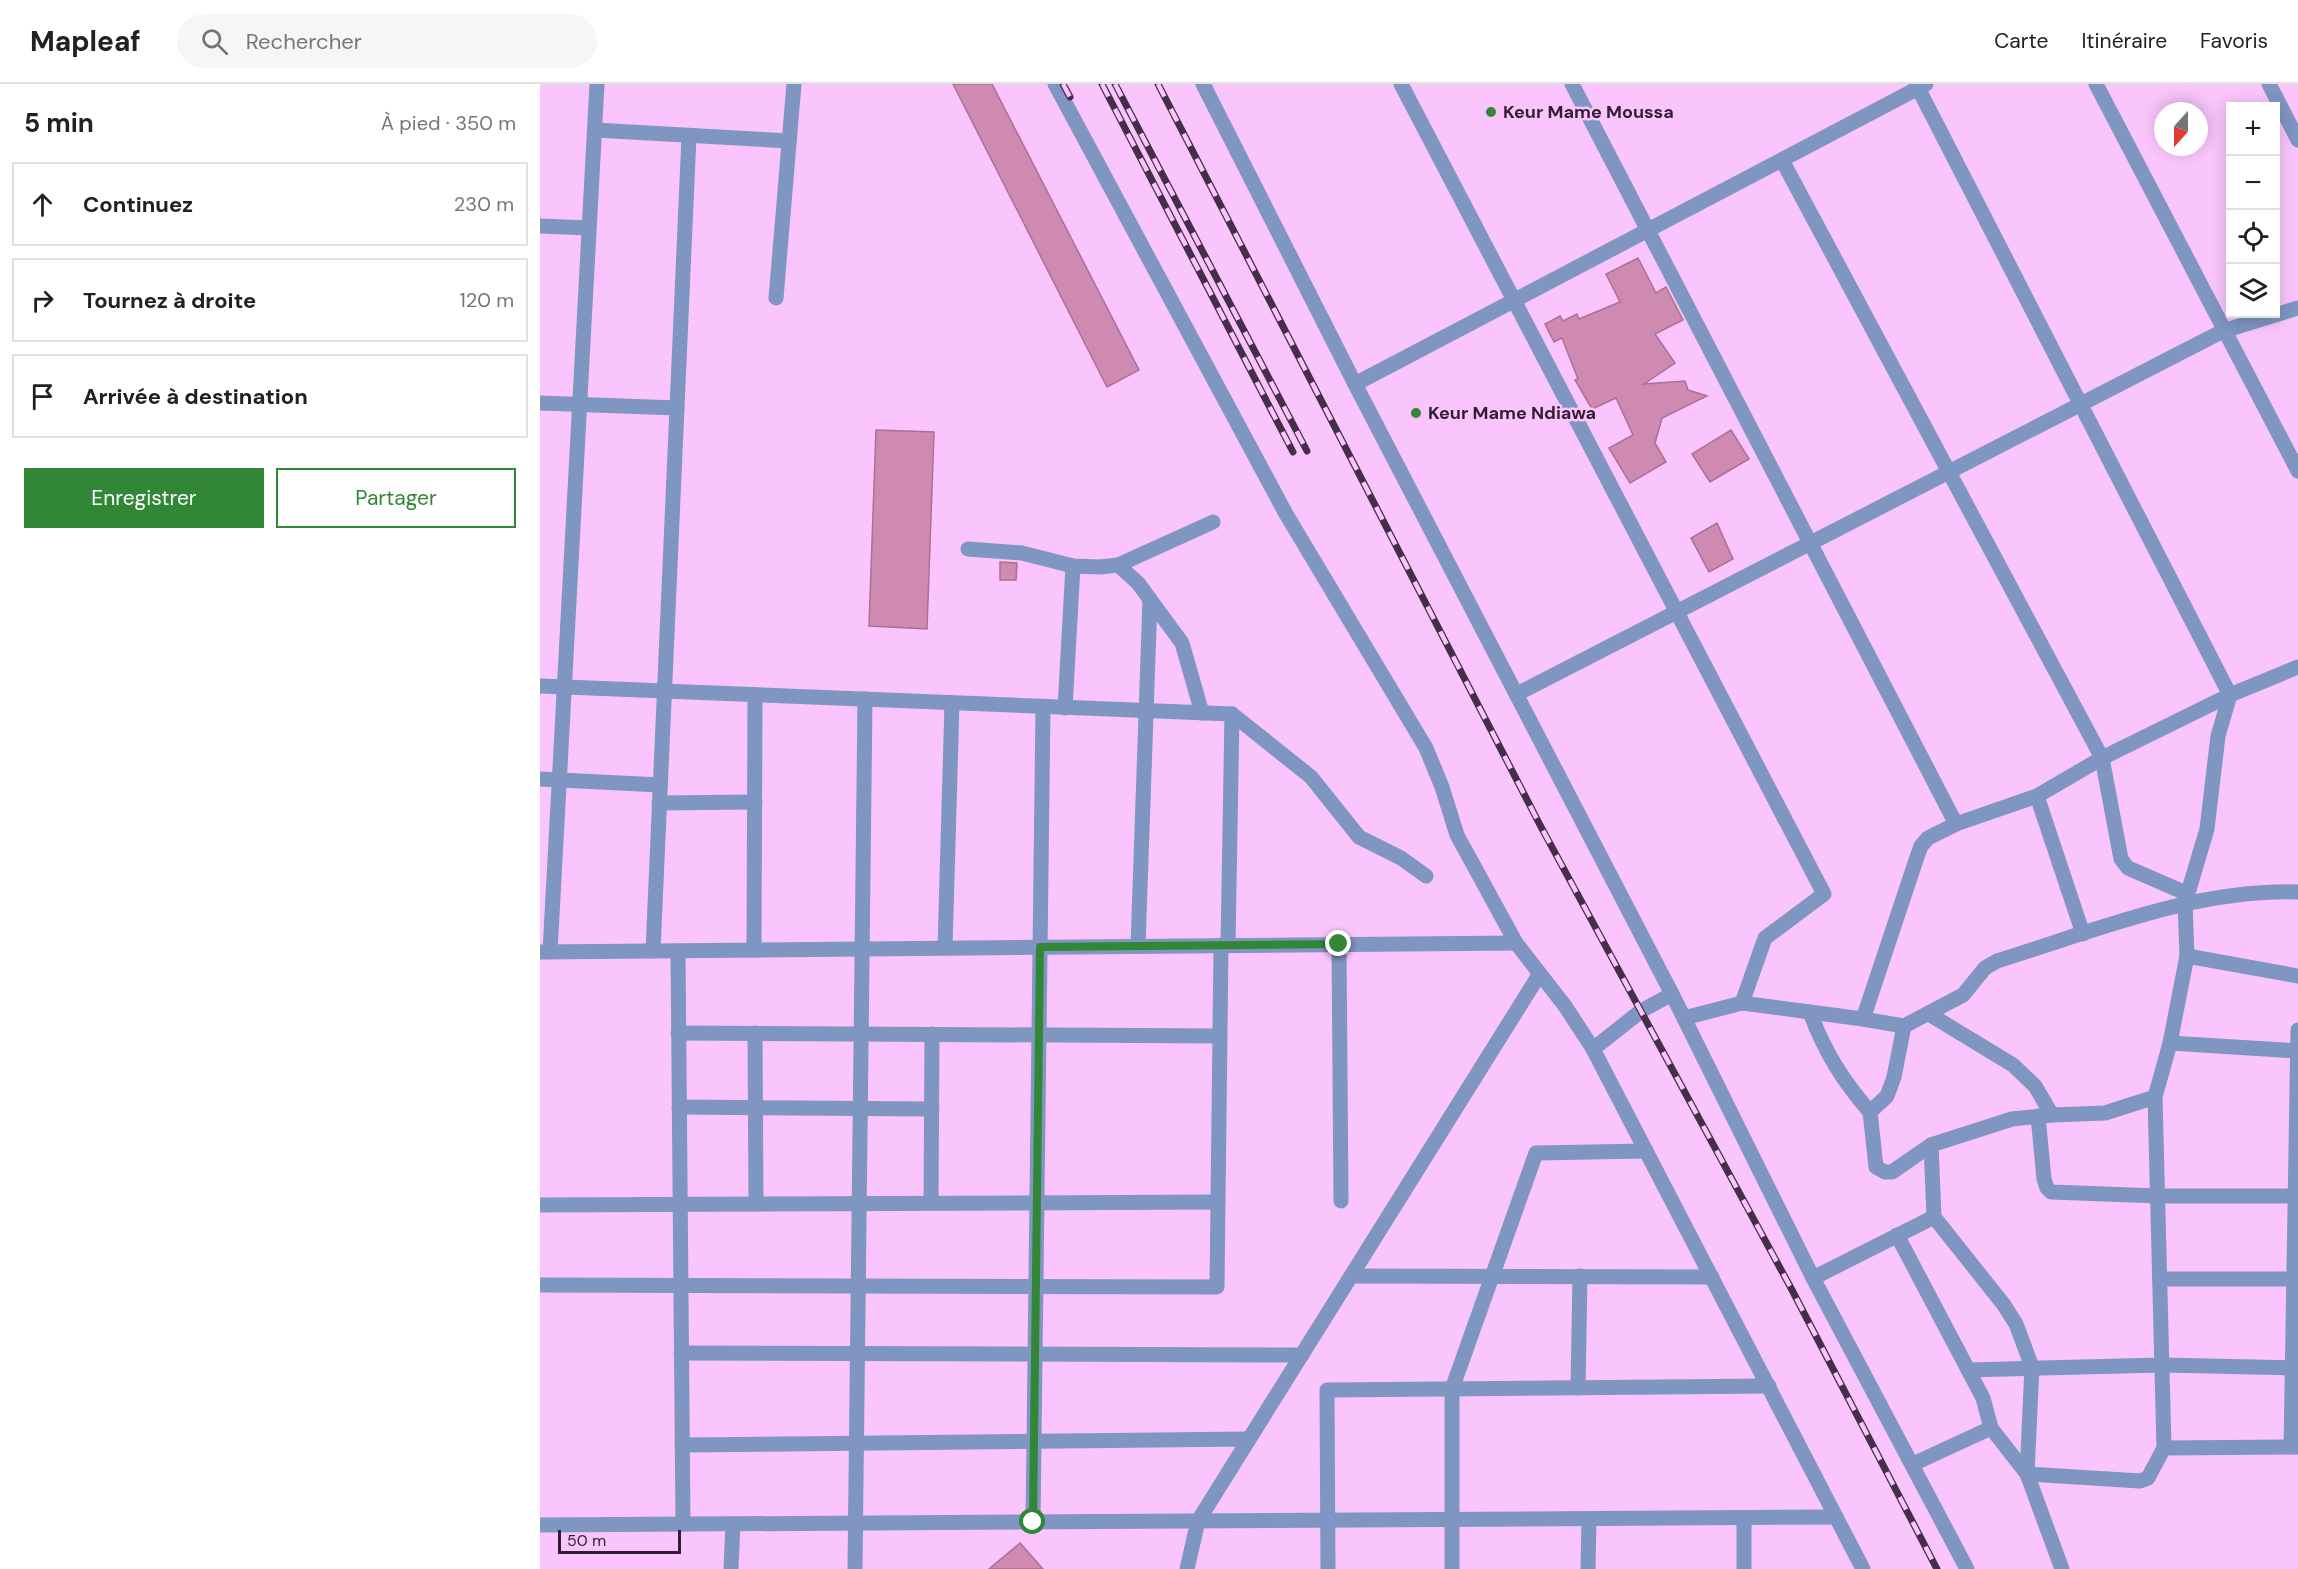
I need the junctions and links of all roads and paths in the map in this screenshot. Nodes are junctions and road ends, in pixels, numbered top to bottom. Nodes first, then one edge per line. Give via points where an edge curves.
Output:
1 (597, 84) edge
2 (794, 84) edge
3 (1055, 84) edge
4 (1401, 84) edge
5 (1572, 84) edge
6 (2096, 84) edge
7 (2269, 84) edge
8 (1207, 85) edge
9 (1920, 85) edge
10 (595, 130) junction
11 (689, 136) junction
12 (2298, 140) edge
13 (789, 141) junction
14 (1782, 160) junction
15 (540, 226) edge
16 (590, 228) junction
17 (1648, 230) junction
18 (776, 298) dead end
19 (1514, 301) junction
20 (2298, 308) edge
21 (2223, 331) junction
22 (1355, 384) junction
23 (540, 403) edge
24 (2081, 404) junction
25 (580, 405) junction
26 (677, 408) junction
27 (2298, 471) edge
28 (1949, 472) junction
29 (1213, 522) dead end
30 (1810, 543) junction
31 (968, 549) dead end
32 (1118, 564) junction
33 (1073, 566) junction
34 (1150, 599) junction
35 (1676, 612) junction
36 (2298, 667) edge
37 (540, 686) edge
38 (564, 687) junction
39 (664, 691) junction
40 (1517, 694) junction
41 (2230, 694) junction
42 (755, 695) junction
43 (865, 699) junction
44 (952, 703) junction
45 (1043, 707) junction
46 (1065, 708) junction
47 (1147, 711) junction
48 (1202, 713) junction
49 (1232, 714) junction
50 (2102, 758) junction
51 (540, 779) edge
52 (560, 780) junction
53 (660, 784) junction
54 (2037, 795) junction
55 (755, 802) junction
56 (659, 803) junction
57 (1956, 824) junction
58 (1426, 876) dead end
59 (2298, 892) edge
60 (2187, 899) junction
61 (2083, 934) junction
62 (1516, 943) junction
63 (1339, 944) junction
64 (1225, 945) junction
65 (1138, 946) junction
66 (1040, 947) junction
67 (945, 948) junction
68 (862, 949) junction
69 (754, 950) junction
70 (653, 951) junction
71 (678, 951) junction
72 (545, 952) edge
73 (2187, 956) junction
74 (1539, 975) junction
75 (2298, 976) edge
76 (1672, 994) junction
77 (1742, 1003) junction
78 (1810, 1012) junction
79 (1929, 1014) junction
80 (1684, 1018) junction
81 (1863, 1019) junction
82 (1904, 1026) junction
83 (2298, 1030) edge
84 (678, 1032) junction
85 (755, 1033) junction
86 (861, 1034) junction
87 (932, 1034) junction
88 (1039, 1035) junction
89 (1220, 1036) junction
90 (2170, 1043) junction
91 (1593, 1049) junction
92 (2297, 1051) edge
93 (2155, 1097) junction
94 (679, 1107) junction
95 (755, 1107) junction
96 (861, 1108) junction
97 (932, 1109) junction
98 (1870, 1113) junction
99 (2297, 1113) edge
100 (2045, 1116) junction
101 (1931, 1145) junction
102 (1646, 1151) junction
103 (2158, 1196) junction
104 (2296, 1196) edge
105 (1341, 1201) dead end
106 (1218, 1202) junction
107 (931, 1203) junction
108 (1037, 1203) junction
109 (680, 1204) junction
110 (756, 1204) junction
111 (859, 1204) junction
112 (540, 1205) edge
113 (1934, 1217) junction
114 (1898, 1235) junction
115 (1493, 1275) junction
116 (1351, 1276) junction
117 (1580, 1276) junction
118 (1712, 1277) junction
119 (1813, 1278) junction
120 (2160, 1279) junction
121 (2296, 1279) edge
122 (540, 1285) edge
123 (681, 1285) junction
124 (858, 1286) junction
125 (1036, 1286) junction
126 (681, 1353) junction
127 (858, 1354) junction
128 (1035, 1355) junction
129 (1302, 1355) junction
130 (2162, 1365) junction
131 (2032, 1367) junction
132 (2295, 1368) edge
133 (1968, 1370) junction
134 (1769, 1386) junction
135 (1578, 1388) junction
136 (1452, 1389) junction
137 (1991, 1428) junction
138 (1249, 1439) junction
139 (1035, 1441) junction
140 (857, 1443) junction
141 (682, 1445) junction
142 (2294, 1447) edge
143 (2164, 1448) junction
144 (1913, 1464) junction
145 (2027, 1474) junction
146 (1836, 1517) junction
147 (1744, 1518) junction
148 (1589, 1519) junction
149 (1452, 1520) junction
150 (1198, 1521) junction
151 (1328, 1521) junction
152 (1033, 1522) junction
153 (856, 1523) junction
154 (683, 1524) junction
155 (733, 1524) junction
156 (540, 1525) edge
157 (731, 1569) edge
158 (855, 1569) edge
159 (1187, 1569) edge
160 (1328, 1569) edge
161 (1452, 1569) edge
162 (1588, 1569) edge
163 (1744, 1569) edge
164 (1863, 1569) edge
165 (1967, 1569) edge
166 (2062, 1569) edge

1 - 10 street
2 - 13 street
3 - 62 street via 1286,514 1426,748 1457,835
4 - 19 street
5 - 17 street
6 - 21 street
7 - 12 street
8 - 22 street
9 - 14 street
9 - 24 street
10 - 11 street
10 - 16 street
11 - 13 street
11 - 26 street
13 - 18 street
14 - 17 street
14 - 28 street
15 - 16 street
16 - 25 street
17 - 19 street
17 - 30 street
19 - 22 street
19 - 35 street
20 - 21 street
21 - 24 street
21 - 27 street
22 - 40 street
23 - 25 street
24 - 28 street
24 - 41 street
25 - 26 street
25 - 38 street
26 - 39 street
28 - 30 street
28 - 50 street
29 - 32 street
30 - 35 street
30 - 57 street
31 - 33 street via 1022,553
32 - 33 street
32 - 34 street
33 - 46 street
34 - 47 street
34 - 48 street via 1182,643
35 - 40 street
35 - 77 street via 1824,894 1765,938
36 - 41 street
37 - 38 street
38 - 39 street
38 - 52 street
39 - 42 street
39 - 53 street
40 - 76 street
41 - 50 street
41 - 60 street via 2218,736 2207,829
42 - 43 street
42 - 55 street
43 - 44 street
43 - 68 street
44 - 45 street
44 - 67 street
45 - 46 street
45 - 66 street
46 - 47 street
47 - 48 street
47 - 65 street
48 - 49 street
49 - 58 street via 1311,777 1359,837
49 - 64 street
50 - 54 street
50 - 60 street via 2121,859 2128,868
51 - 52 street
52 - 53 street
52 - 72 street
53 - 56 street
54 - 57 street
54 - 61 street
55 - 56 street
55 - 69 street
56 - 70 street
57 - 81 street via 1928,838 1921,846
59 - 60 street via 2260,891
60 - 61 street
60 - 73 street
61 - 79 street via 1997,961 1985,968 1963,995
62 - 63 street
62 - 74 street
63 - 64 street
63 - 105 street
64 - 65 street
64 - 89 street
65 - 66 street
66 - 67 street
66 - 88 street
67 - 68 street
68 - 69 street
68 - 86 street
69 - 71 street
70 - 71 street
70 - 72 street
71 - 84 street
73 - 75 street
73 - 90 street
74 - 91 street
74 - 116 street
76 - 80 street
76 - 91 street via 1641,1011
77 - 78 street
77 - 80 street
78 - 81 street
78 - 98 street via 1837,1071
79 - 82 street
79 - 100 street via 2013,1065 2035,1086
80 - 119 street
81 - 82 street
82 - 98 street via 1887,1096
83 - 92 street
84 - 85 street
84 - 94 street
85 - 86 street
85 - 95 street
86 - 87 street
86 - 96 street
87 - 88 street
87 - 97 street
88 - 89 street
88 - 108 street
89 - 106 street
90 - 92 street
90 - 93 street
91 - 102 street
92 - 99 street
93 - 100 street via 2105,1113
93 - 103 street
94 - 95 street
94 - 109 street
95 - 96 street
95 - 110 street
96 - 97 street
96 - 111 street
97 - 107 street
98 - 101 street via 1876,1167 1885,1172 1892,1172
99 - 104 street
100 - 101 street via 2012,1119
100 - 103 street via 2044,1179 2051,1192
101 - 113 street
102 - 115 street via 1536,1153
102 - 118 street
103 - 104 street
103 - 120 street
104 - 121 street
106 - 108 street
106 - 125 street via 1217,1287
107 - 108 street
107 - 111 street
108 - 125 street
109 - 110 street
109 - 112 street
109 - 123 street
110 - 111 street
111 - 124 street
113 - 114 street
113 - 131 street via 2004,1305 2016,1324
114 - 119 street
114 - 133 street
115 - 116 street
115 - 117 street
115 - 136 street
116 - 129 street
117 - 118 street
117 - 135 street
118 - 134 street
119 - 144 street
120 - 121 street
120 - 130 street
121 - 132 street
122 - 123 street
123 - 124 street
123 - 126 street
124 - 125 street
124 - 127 street
125 - 128 street
126 - 127 street
126 - 141 street
127 - 128 street
127 - 140 street
128 - 129 street
128 - 139 street
129 - 138 street
130 - 131 street
130 - 132 street
130 - 143 street
131 - 133 street
131 - 145 street
132 - 142 street
133 - 137 street via 1983,1398
134 - 135 street
134 - 146 street
135 - 136 street
136 - 149 street
136 - 151 street via 1327,1390
137 - 144 street
137 - 145 street
138 - 139 street
138 - 150 street
139 - 140 street
139 - 152 street
140 - 141 street
140 - 153 street
141 - 154 street
142 - 143 street
143 - 145 street via 2148,1478 2140,1481
144 - 165 street
145 - 166 street
146 - 147 street
146 - 164 street
147 - 148 street
147 - 163 street
148 - 149 street
148 - 162 street
149 - 151 street
149 - 161 street
150 - 151 street
150 - 152 street
150 - 159 street
151 - 160 street
152 - 153 street
153 - 155 street
153 - 158 street
154 - 155 street
154 - 156 street
155 - 157 street

